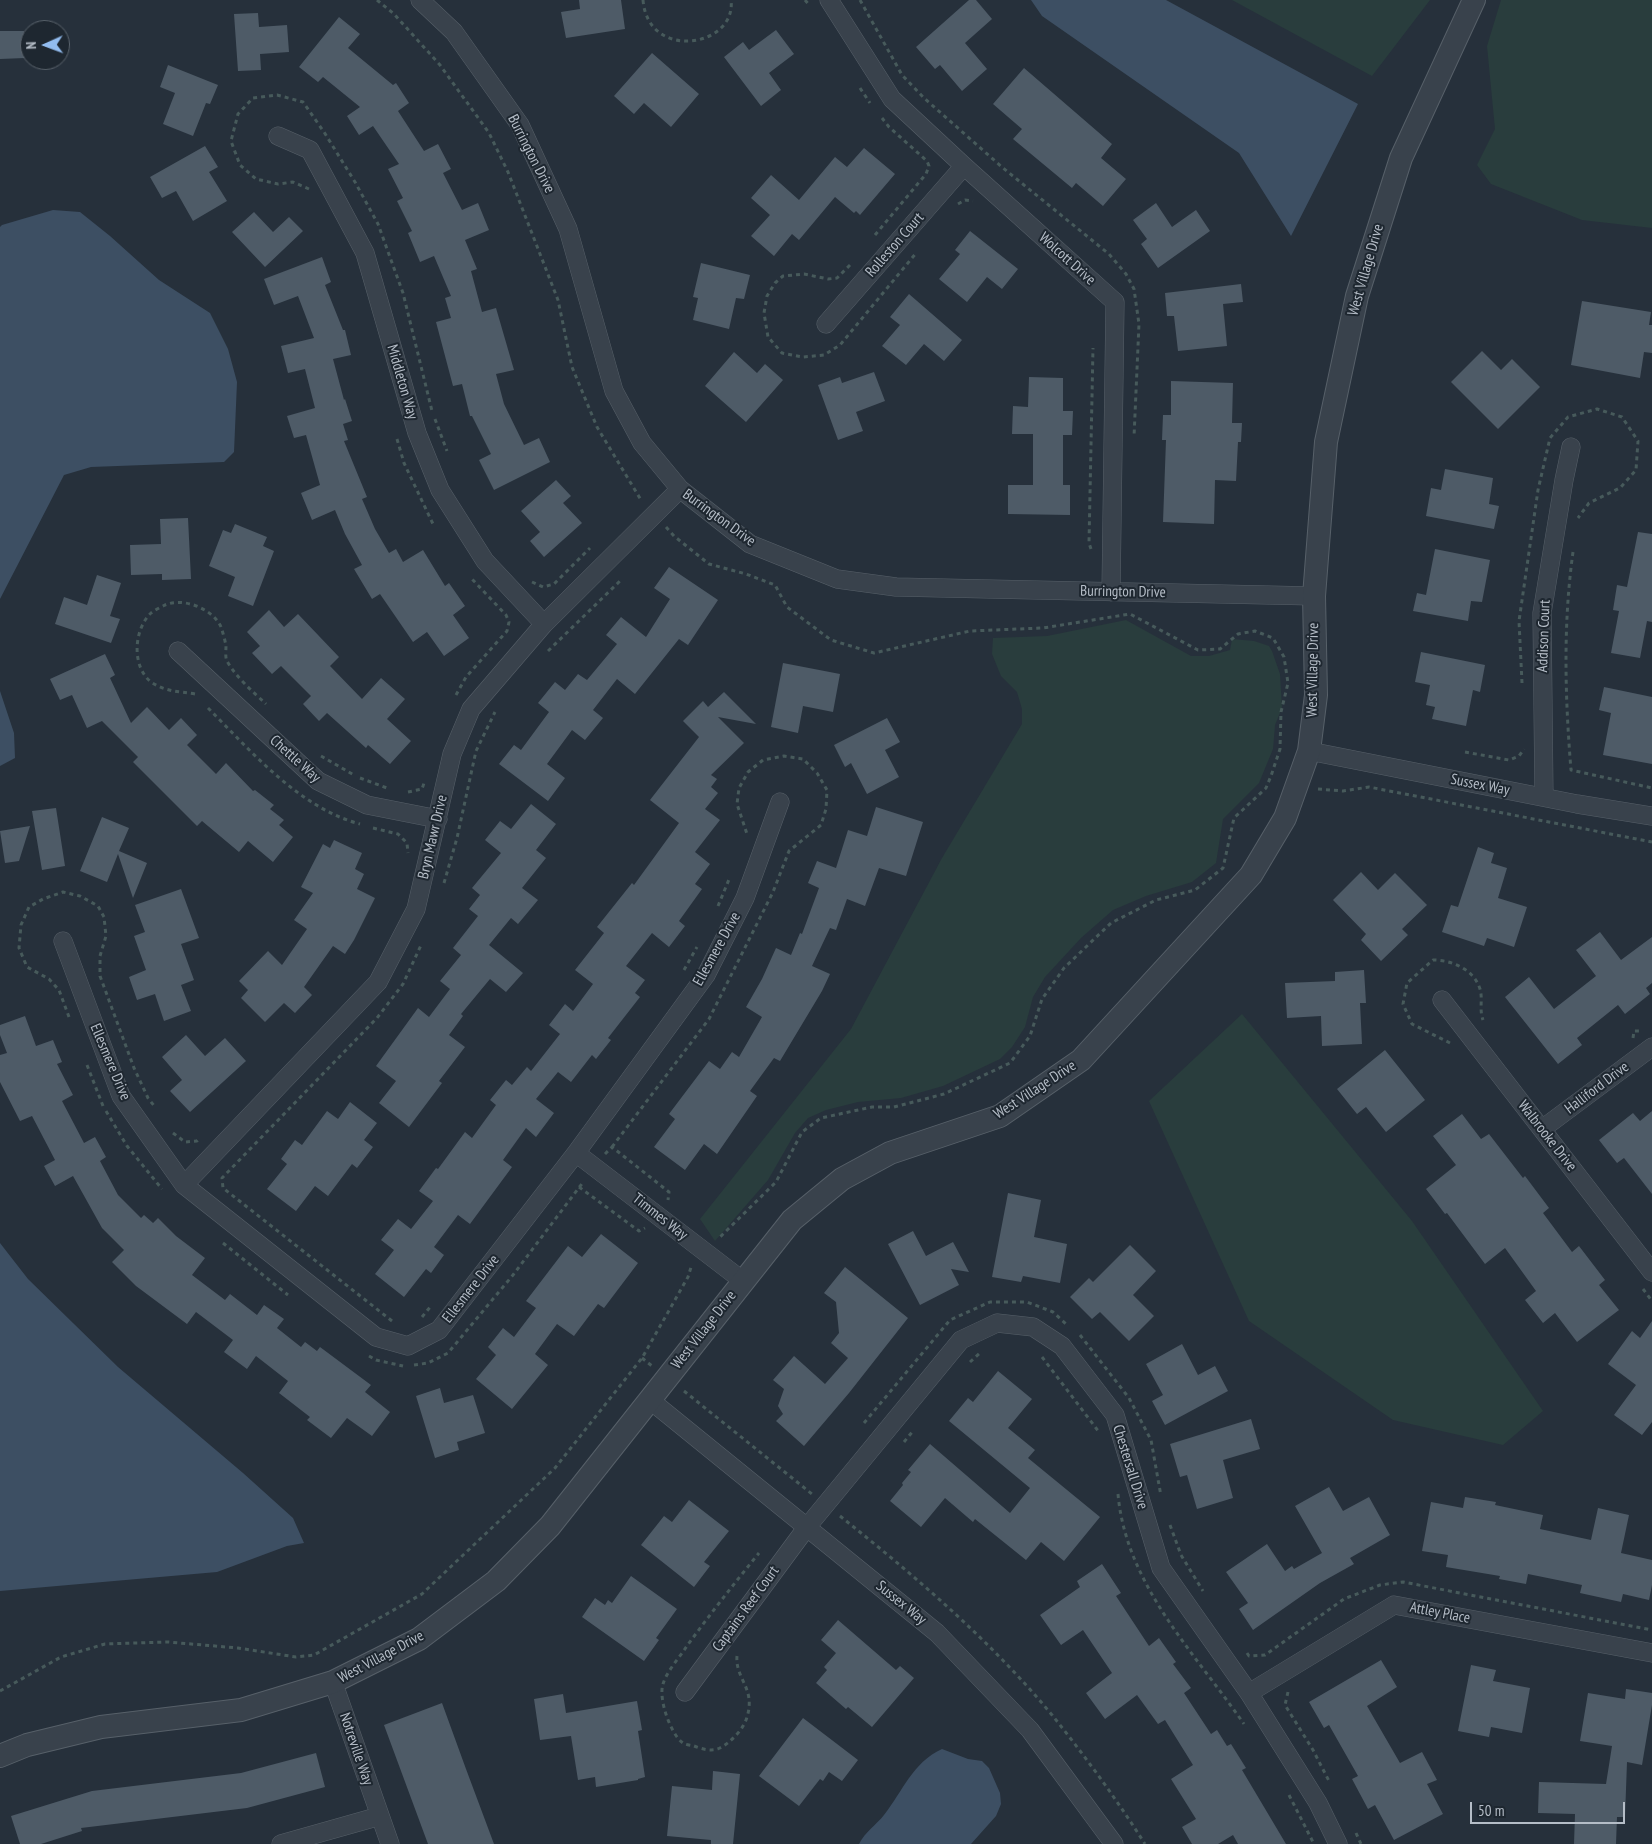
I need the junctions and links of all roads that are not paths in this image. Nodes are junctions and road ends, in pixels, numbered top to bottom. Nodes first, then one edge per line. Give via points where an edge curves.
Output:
1 (420, 0) edge
2 (829, 0) edge
3 (1474, 0) edge
4 (278, 136) dead end
5 (964, 166) junction
6 (826, 324) dead end
7 (1571, 447) dead end
8 (680, 489) junction
9 (1111, 592) junction
10 (1314, 596) junction
11 (544, 624) junction
12 (178, 651) dead end
13 (1308, 751) junction
14 (1544, 798) junction
15 (780, 802) dead end
16 (1652, 816) edge
17 (438, 819) junction
18 (62, 941) dead end
19 (1442, 1000) dead end
20 (1652, 1047) edge
21 (1542, 1129) junction
22 (576, 1153) junction
23 (184, 1185) junction
24 (1652, 1272) edge
25 (743, 1281) junction
26 (650, 1400) junction
27 (807, 1526) junction
28 (1652, 1653) edge
29 (333, 1682) junction
30 (685, 1692) dead end
31 (1249, 1693) junction
32 (0, 1756) edge
33 (380, 1816) junction
34 (281, 1844) edge
35 (390, 1844) edge
36 (1114, 1844) edge
37 (1338, 1844) edge

1 - 8 street, Burrington Drive via 454,32 520,125 568,229 614,391 642,444
2 - 5 street, Wolcott Drive via 892,99
3 - 10 street, West Village Drive via 1401,158 1357,296 1326,442
4 - 11 street, Middleton Way via 310,150 365,253 417,433 440,490 485,561
5 - 6 street, Rolleston Court
5 - 9 street, Wolcott Drive via 1114,302
7 - 14 street, Addison Court via 1542,613
8 - 9 street, Burrington Drive via 750,544 837,579 896,587
8 - 11 street, Bryn Mawr Drive
9 - 10 street, Burrington Drive
10 - 13 street, West Village Drive via 1316,695
11 - 17 street, Bryn Mawr Drive via 471,709 452,754
12 - 17 street, Chettle Way via 318,781 367,805
13 - 14 street, Sussex Way
13 - 25 street, West Village Drive via 1285,818 1251,875 1081,1060 1000,1116 890,1153 842,1179 792,1220
14 - 16 street, Sussex Way
15 - 22 street, Ellesmere Drive via 745,898 706,975
17 - 23 street, Bryn Mawr Drive via 416,909 378,982
18 - 23 street, Ellesmere Drive via 121,1096
19 - 21 street, Walbrooke Drive
20 - 21 street, Halliford Drive
21 - 24 street, Walbrooke Drive
22 - 23 street, Ellesmere Drive via 439,1330 408,1346 376,1337
22 - 25 street, Timmes Way
25 - 26 street, West Village Drive
26 - 27 street, Sussex Way
26 - 29 street, West Village Drive via 550,1526 496,1581 419,1639
27 - 30 street, Captains Reef Court
27 - 31 street, Chestersall Drive via 961,1340 996,1323 1033,1327 1062,1346 1115,1415 1161,1568
27 - 36 street, Sussex Way via 937,1633 1030,1730
28 - 31 street, Attley Place via 1394,1605
29 - 32 street, West Village Drive via 241,1710 101,1727 27,1744
29 - 33 street, Notreville Way
31 - 37 street, Chestersall Drive via 1318,1804
33 - 34 street
33 - 35 street, Notreville Way

